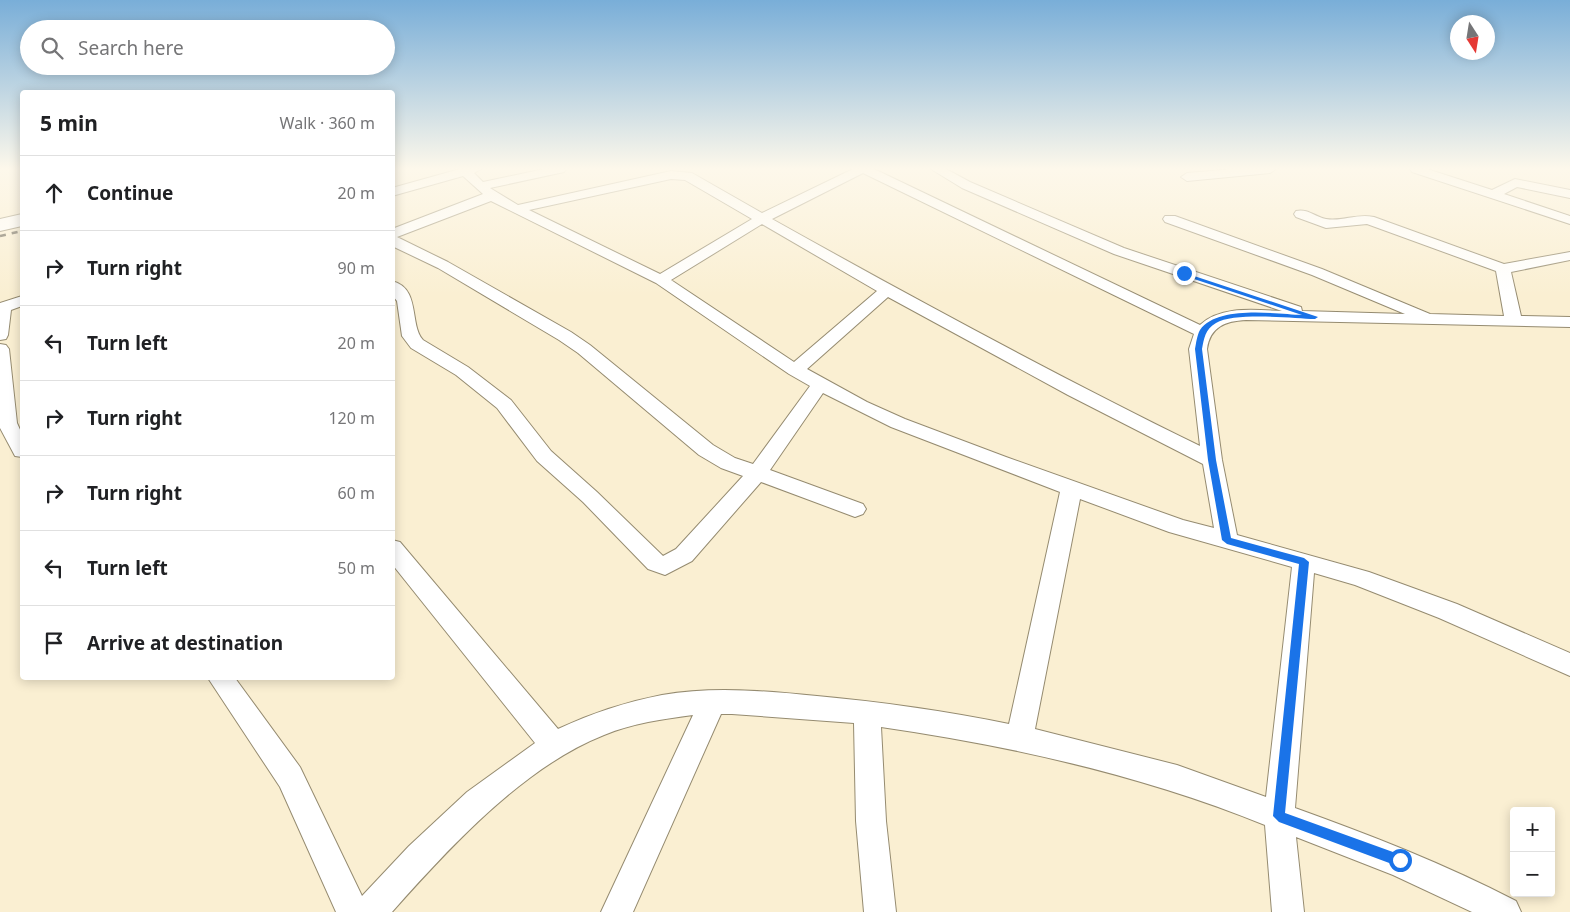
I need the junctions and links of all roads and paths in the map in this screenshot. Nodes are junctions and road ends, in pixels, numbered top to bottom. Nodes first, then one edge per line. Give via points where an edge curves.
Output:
1 (428, 212) edge
2 (522, 212) edge
3 (750, 212) edge
4 (775, 212) edge
5 (950, 212) edge
6 (1028, 212) edge
7 (1544, 212) edge
8 (1301, 214) dead end
9 (762, 218) junction
10 (1170, 219) dead end
11 (20, 220) edge
12 (1570, 220) edge
13 (0, 225) edge
14 (395, 232) edge
15 (395, 241) edge
16 (1570, 256) edge
17 (1503, 270) junction
18 (661, 280) junction
19 (395, 288) edge
20 (888, 290) junction
21 (20, 303) edge
22 (2, 308) edge
23 (1315, 317) junction
24 (1434, 319) junction
25 (1514, 321) junction
26 (1570, 322) edge
27 (1202, 332) junction
28 (0, 335) edge
29 (0, 349) edge
30 (795, 370) junction
31 (820, 384) junction
32 (20, 447) edge
33 (1212, 460) junction
34 (757, 472) junction
35 (1071, 489) junction
36 (855, 509) dead end
37 (1227, 540) junction
38 (395, 552) edge
39 (1304, 562) junction
40 (1570, 665) edge
41 (222, 680) edge
42 (713, 702) junction
43 (867, 713) junction
44 (1020, 737) junction
45 (554, 745) junction
46 (1279, 816) junction
47 (354, 912) edge
48 (370, 912) edge
49 (617, 912) edge
50 (880, 912) edge
51 (1288, 912) edge
52 (1505, 912) edge

1 - 14 street
2 - 18 street
3 - 9 street
4 - 9 street
5 - 27 street
6 - 23 street via 1133,256
7 - 12 street
8 - 17 street via 1326,224 1369,220
9 - 18 street
9 - 20 street
10 - 24 street via 1317,272
11 - 13 street
15 - 34 street via 539,320 584,349 706,450 728,463
16 - 17 street
17 - 25 street
18 - 30 street
19 - 34 street via 405,300 410,336 417,344 462,370 504,404 544,456 656,563 664,566 684,555
20 - 30 street
20 - 33 street via 1074,391
21 - 22 street
22 - 28 street
23 - 24 street
23 - 27 street via 1233,316 1213,322
24 - 25 street
25 - 26 street
27 - 33 street via 1198,349
29 - 32 street via 8,422
30 - 31 street
31 - 34 street
31 - 35 street via 898,423
33 - 37 street
34 - 36 street
35 - 37 street
35 - 44 street
37 - 39 street
38 - 45 street
39 - 40 street via 1407,595
39 - 46 street
41 - 47 street via 290,777
42 - 43 street
42 - 45 street via 643,711 600,724
42 - 49 street
43 - 44 street
43 - 50 street via 871,821
44 - 46 street via 1220,793
45 - 48 street via 478,802 420,857
46 - 51 street
46 - 52 street via 1400,860

